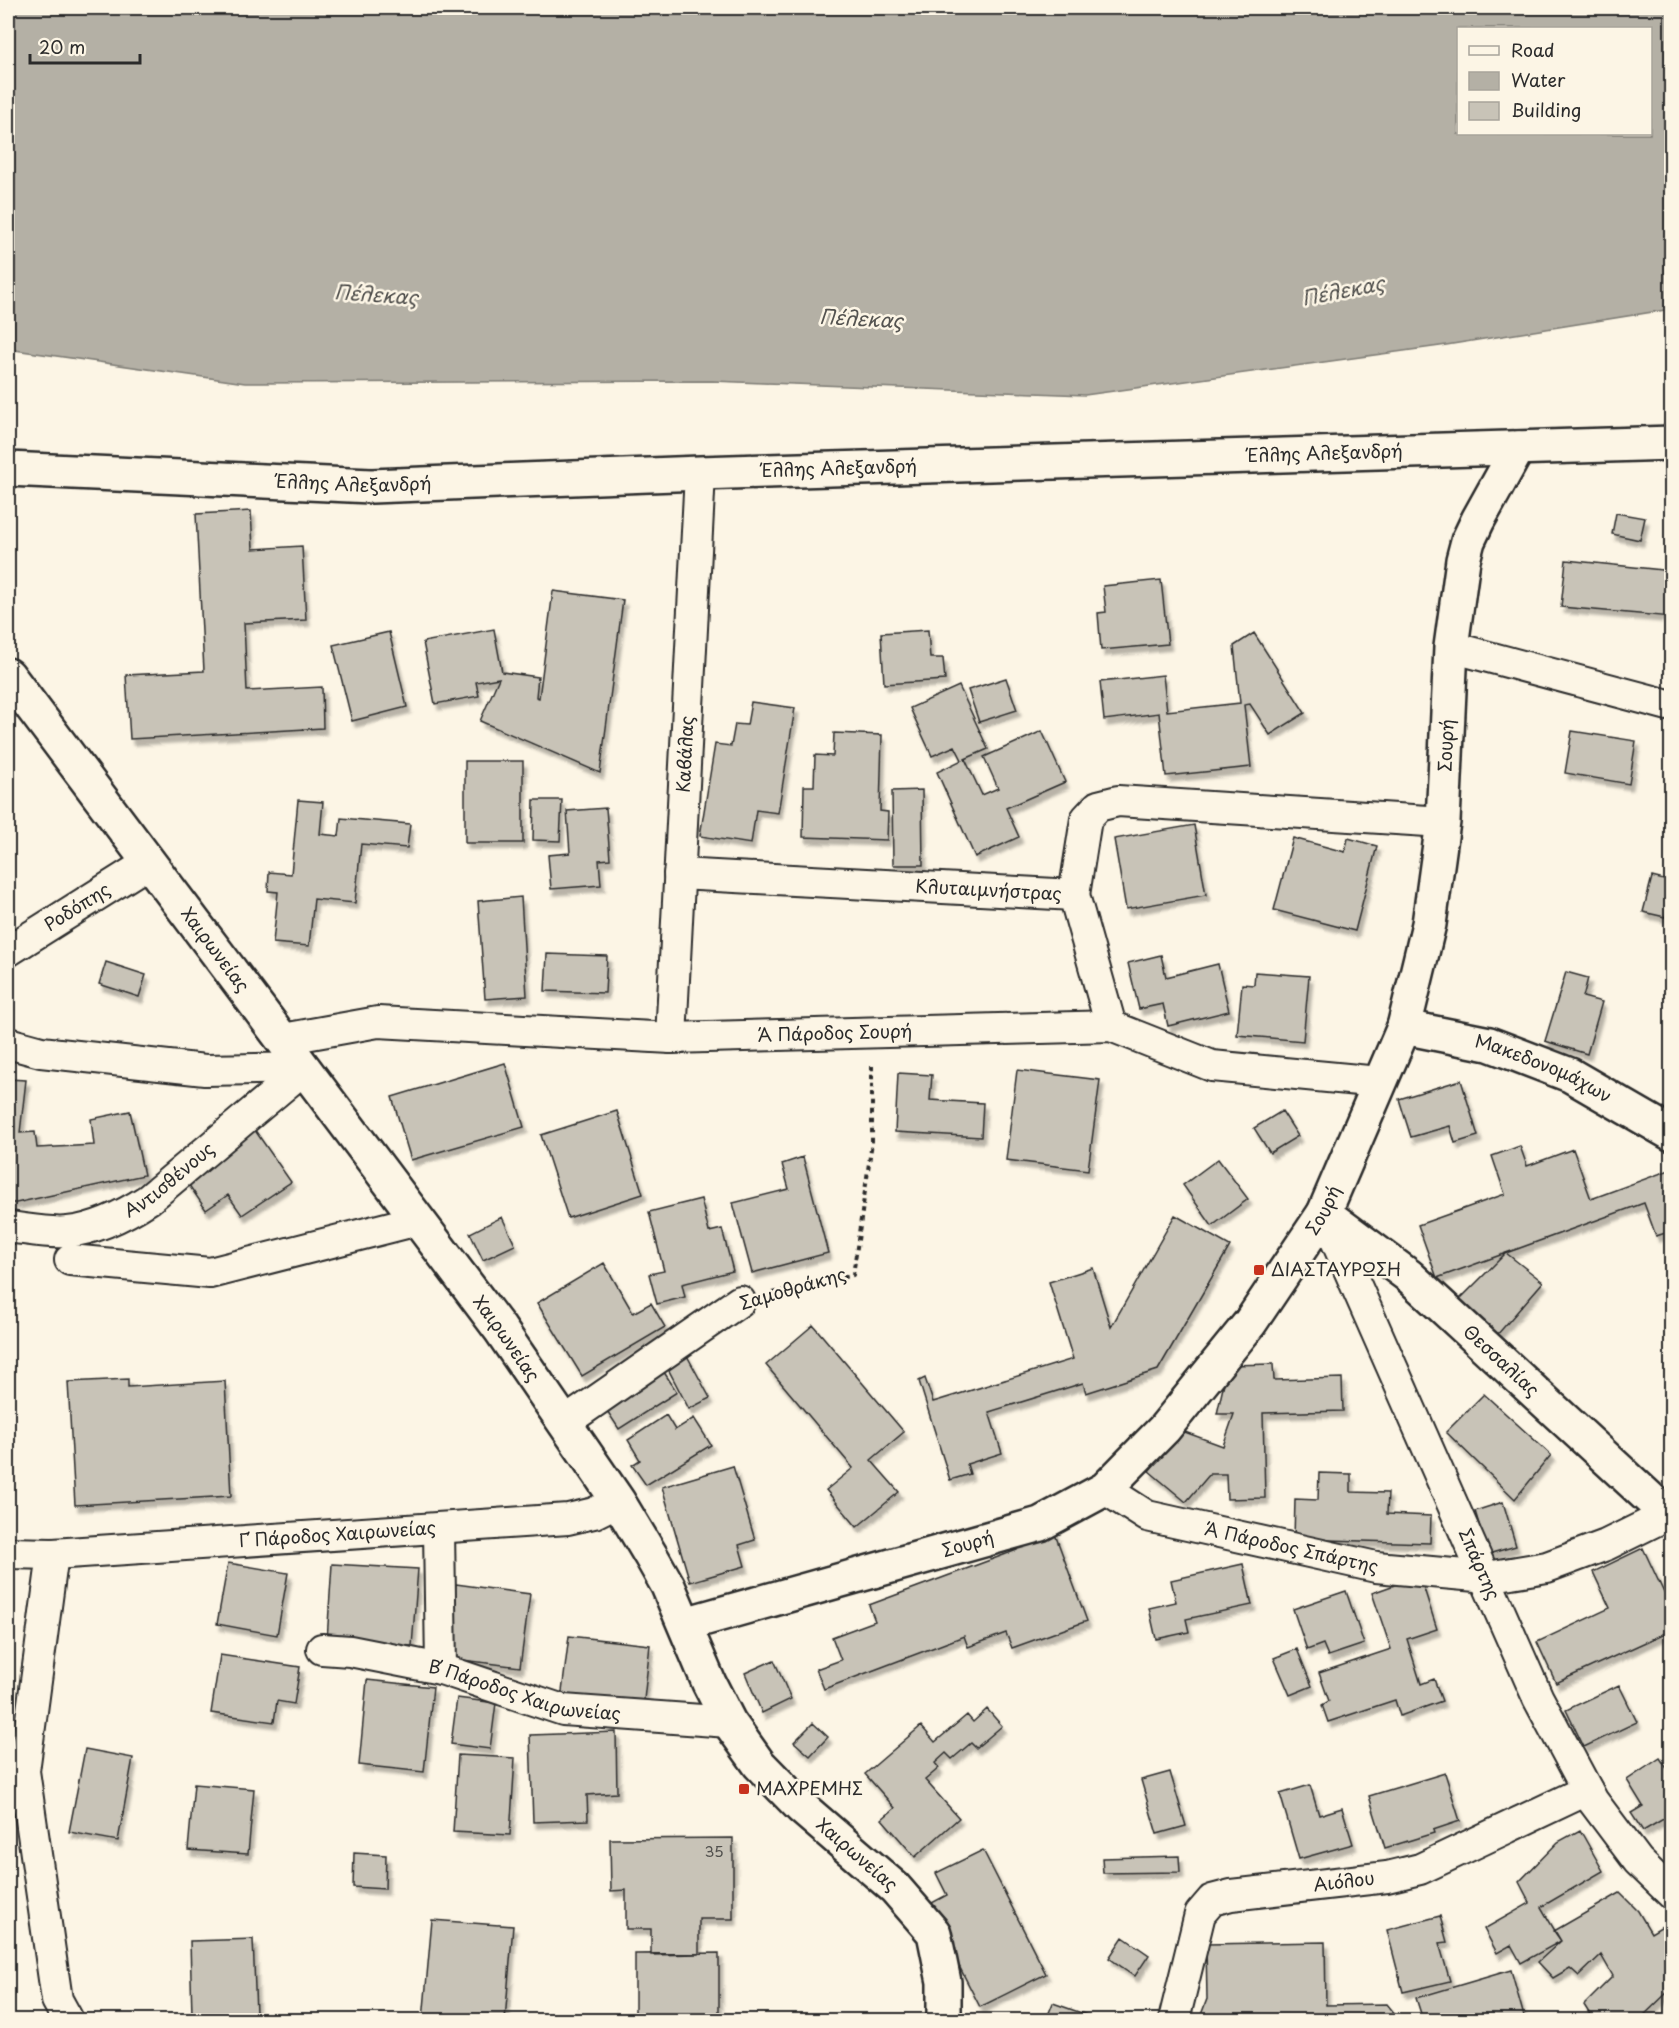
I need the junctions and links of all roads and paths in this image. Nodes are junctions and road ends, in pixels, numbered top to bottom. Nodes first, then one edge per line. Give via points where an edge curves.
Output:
1 (1671, 443) edge
2 (1518, 448) junction
3 (8, 469) edge
4 (700, 473) junction
5 (1451, 648) junction
6 (8, 675) edge
7 (1671, 706) edge
8 (1443, 822) junction
9 (148, 863) junction
10 (679, 874) junction
11 (1074, 895) junction
12 (8, 951) edge
13 (1111, 1026) junction
14 (1404, 1027) junction
15 (871, 1032) junction
16 (671, 1038) junction
17 (283, 1039) junction
18 (8, 1043) edge
19 (305, 1068) junction
20 (1379, 1082) junction
21 (1671, 1134) edge
22 (1324, 1213) junction
23 (418, 1220) junction
24 (8, 1227) edge
25 (70, 1260) dead end
26 (740, 1301) joint
27 (564, 1423) junction
28 (1105, 1489) junction
29 (618, 1501) junction
30 (1669, 1517) edge
31 (439, 1529) junction
32 (8, 1553) edge
33 (53, 1554) junction
34 (1487, 1577) junction
35 (685, 1624) junction
36 (322, 1649) dead end
37 (441, 1669) junction
38 (729, 1722) junction
39 (1587, 1790) junction
40 (1671, 1893) edge
41 (69, 2020) edge
42 (944, 2020) edge
43 (1174, 2020) edge

1 - 2 street, Έλλης Αλεξανδρή
2 - 4 street, Έλλης Αλεξανδρή
2 - 5 street, Σουρή via 1468,541
3 - 4 street, Έλλης Αλεξανδρή via 371,486
4 - 10 street, Καβάλας
5 - 7 street
5 - 8 street, Σουρή
6 - 9 street, Χαιρωνείας
8 - 11 street, Κλυταιμνήστρας via 1118,801 1098,806 1086,819
8 - 14 street, Σουρή via 1429,924
9 - 12 street, Ροδόπης
9 - 17 street, Χαιρωνείας
10 - 11 street, Κλυταιμνήστρας
10 - 16 street, Καβάλας
11 - 13 street
13 - 15 street, Α΄ Πάροδος Σουρή
13 - 20 street, Α΄ Πάροδος Σουρή via 1212,1066
14 - 20 street, Σουρή
14 - 21 street, Μακεδονομάχων via 1489,1044 1570,1075
15 - 16 street, Α΄ Πάροδος Σουρή
15 - 26 path, Σαμοθράκης via 872,1142 853,1275
16 - 17 street, Α΄ Πάροδος Σουρή via 378,1022
17 - 19 street, Χαιρωνείας
18 - 19 street via 41,1052 205,1070
19 - 23 street, Χαιρωνείας
19 - 24 street, Αντισθένους via 129,1212 66,1232
20 - 22 street, Σουρή
22 - 28 street, Σουρή via 1250,1323 1164,1429
22 - 30 street, Θεσσαλίας via 1409,1276
22 - 34 street, Σπάρτης
23 - 25 street via 210,1274
23 - 27 street, Χαιρωνείας
26 - 27 street, Σαμοθράκης
27 - 29 street, Χαιρωνείας
28 - 34 street, Α΄ Πάροδος Σπάρτης via 1147,1516 1376,1567
28 - 35 street, Σουρή via 1040,1524
29 - 31 street, Γ΄ Πάροδος Χαιρωνείας via 568,1520
29 - 35 street, Χαιρωνείας via 657,1566
30 - 34 street, Α΄ Πάροδος Σπάρτης via 1546,1567
31 - 33 street, Γ΄ Πάροδος Χαιρωνείας
31 - 37 street
32 - 33 street, Γ΄ Πάροδος Χαιρωνείας
33 - 41 street via 24,1771 57,2000
34 - 39 street, Σπάρτης via 1538,1698
35 - 38 street, Χαιρωνείας
36 - 37 street, Β΄ Πάροδος Χαιρωνείας
37 - 38 street, Β΄ Πάροδος Χαιρωνείας via 563,1710
38 - 42 street, Χαιρωνείας via 769,1775 895,1888 934,1933 944,1982
39 - 40 street, Σπάρτης via 1638,1861
39 - 43 street, Αιόλου via 1419,1869 1388,1877 1212,1900 1200,1914

